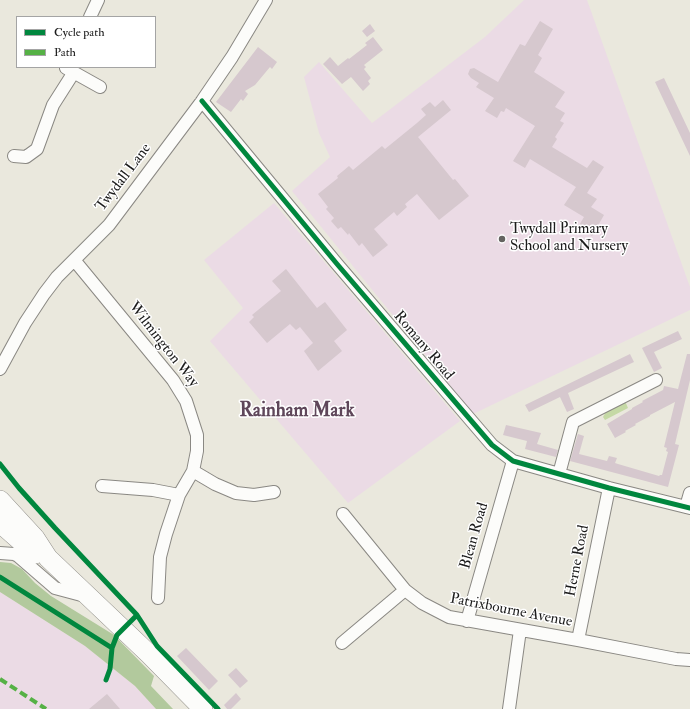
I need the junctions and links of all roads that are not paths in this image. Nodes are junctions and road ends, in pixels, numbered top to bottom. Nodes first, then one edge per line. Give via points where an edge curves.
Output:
1 (98, 0) edge
2 (266, 0) edge
3 (90, 16) edge
4 (68, 69) edge
5 (100, 87) dead end
6 (202, 101) junction
7 (14, 156) dead end
8 (75, 261) junction
9 (0, 369) edge
10 (656, 380) dead end
11 (513, 461) junction
12 (193, 471) junction
13 (559, 474) junction
14 (102, 486) dead end
15 (608, 488) junction
16 (274, 492) dead end
17 (690, 493) edge
18 (179, 495) junction
19 (0, 500) edge
20 (688, 508) edge
21 (344, 514) dead end
22 (0, 523) edge
23 (0, 553) edge
24 (48, 558) junction
25 (405, 590) junction
26 (89, 596) junction
27 (158, 598) dead end
28 (467, 620) junction
29 (520, 630) junction
30 (578, 640) junction
31 (342, 643) dead end
32 (690, 660) edge
33 (203, 709) edge
34 (509, 709) edge

1 - 3 street
2 - 6 street, Twydall Lane
4 - 5 street
4 - 7 street via 37,149 26,157
6 - 8 street, Twydall Lane via 109,225
6 - 11 street, Romany Road via 482,435
8 - 9 street, Twydall Lane via 57,277 44,294
8 - 12 street, Wilmington Way via 173,380 186,401 197,435
10 - 13 street via 573,422
11 - 13 street, Romany Road
11 - 28 street, Blean Road
12 - 16 street via 236,493 254,495
12 - 18 street, Wilmington Way
13 - 15 street, Romany Road
14 - 18 street
15 - 20 street, Romany Road
15 - 30 street, Herne Road
17 - 20 street
18 - 27 street, Wilmington Way via 160,557
19 - 24 main road via 35,538
21 - 25 street, Patrixbourne Avenue
22 - 24 main road via 36,556
23 - 26 street via 18,556 55,588
24 - 26 main road
25 - 28 street, Patrixbourne Avenue via 422,603 449,617
25 - 31 street
26 - 33 main road
28 - 29 street, Patrixbourne Avenue
29 - 30 street, Patrixbourne Avenue
29 - 34 street
30 - 32 street, Patrixbourne Avenue

